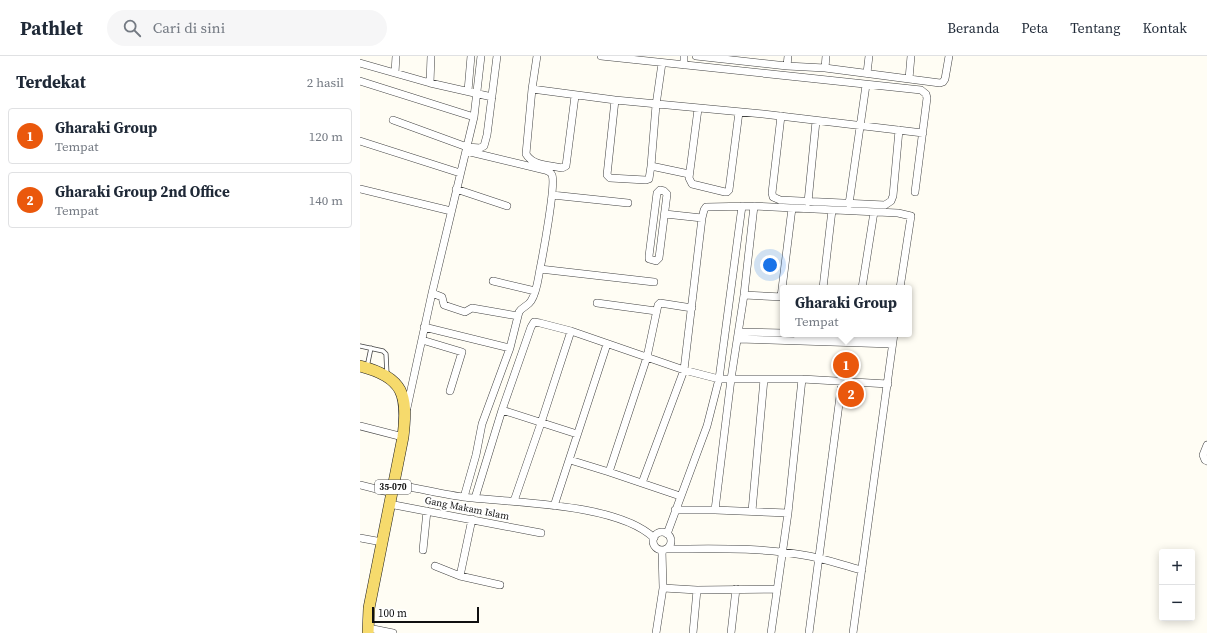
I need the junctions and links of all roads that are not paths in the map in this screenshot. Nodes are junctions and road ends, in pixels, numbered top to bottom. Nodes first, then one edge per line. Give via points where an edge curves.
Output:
1 (360, 56) edge
2 (396, 56) edge
3 (432, 56) edge
4 (471, 56) edge
5 (481, 56) edge
6 (496, 56) edge
7 (537, 56) edge
8 (601, 56) edge
9 (684, 56) edge
10 (696, 56) edge
11 (788, 56) edge
12 (826, 56) edge
13 (869, 56) edge
14 (911, 56) edge
15 (949, 56) edge
16 (707, 57) edge
17 (747, 59) edge
18 (360, 63) edge
19 (662, 63) junction
20 (684, 65) junction
21 (787, 66) junction
22 (825, 68) junction
23 (844, 70) junction
24 (395, 73) junction
25 (867, 73) junction
26 (884, 76) junction
27 (909, 79) junction
28 (360, 81) edge
29 (430, 82) junction
30 (842, 82) junction
31 (866, 85) junction
32 (884, 86) junction
33 (532, 89) junction
34 (468, 91) junction
35 (477, 94) junction
36 (575, 96) junction
37 (492, 97) junction
38 (615, 100) junction
39 (656, 105) junction
40 (698, 109) junction
41 (739, 112) junction
42 (781, 116) junction
43 (474, 117) junction
44 (392, 120) dead end
45 (816, 121) junction
46 (860, 126) junction
47 (899, 130) junction
48 (924, 133) junction
49 (360, 141) edge
50 (466, 149) junction
51 (651, 166) junction
52 (460, 172) junction
53 (689, 174) junction
54 (360, 189) edge
55 (456, 189) junction
56 (916, 192) dead end
57 (552, 195) junction
58 (808, 202) junction
59 (628, 203) dead end
60 (849, 204) junction
61 (507, 206) dead end
62 (742, 206) junction
63 (754, 206) junction
64 (792, 208) junction
65 (832, 210) junction
66 (451, 211) junction
67 (874, 212) junction
68 (665, 214) junction
69 (702, 218) junction
70 (540, 268) junction
71 (493, 281) dead end
72 (654, 282) dead end
73 (783, 285) edge
74 (824, 285) edge
75 (862, 285) edge
76 (900, 285) edge
77 (535, 291) junction
78 (432, 293) junction
79 (744, 296) junction
80 (780, 297) edge
81 (597, 303) dead end
82 (692, 308) junction
83 (656, 311) junction
84 (518, 316) junction
85 (424, 327) junction
86 (571, 331) junction
87 (780, 334) edge
88 (738, 335) junction
89 (780, 337) edge
90 (789, 337) edge
91 (814, 338) edge
92 (893, 338) edge
93 (422, 340) junction
94 (607, 344) junction
95 (360, 346) edge
96 (371, 348) junction
97 (510, 348) junction
98 (646, 357) junction
99 (364, 367) edge
100 (684, 370) junction
101 (387, 375) junction
102 (719, 379) junction
103 (731, 379) junction
104 (764, 379) junction
105 (802, 379) junction
106 (842, 381) junction
107 (888, 384) junction
108 (450, 391) dead end
109 (502, 410) junction
110 (406, 414) junction
111 (541, 423) junction
112 (360, 426) edge
113 (577, 434) junction
114 (403, 437) junction
115 (1207, 444) edge
116 (570, 460) junction
117 (1207, 461) edge
118 (609, 472) junction
119 (642, 483) junction
120 (360, 485) edge
121 (393, 488) junction
122 (680, 496) junction
123 (464, 497) junction
124 (475, 498) junction
125 (514, 501) junction
126 (389, 504) junction
127 (554, 506) junction
128 (675, 510) junction
129 (715, 510) junction
130 (427, 511) junction
131 (752, 511) junction
132 (788, 513) junction
133 (472, 519) junction
134 (541, 533) dead end
135 (667, 534) junction
136 (360, 538) edge
137 (654, 538) junction
138 (382, 542) junction
139 (423, 550) dead end
140 (664, 550) junction
141 (782, 552) junction
142 (820, 558) junction
143 (435, 566) dead end
144 (862, 570) junction
145 (460, 576) junction
146 (500, 585) dead end
147 (663, 588) junction
148 (777, 589) junction
149 (698, 590) junction
150 (736, 590) junction
151 (368, 630) edge
152 (393, 633) edge
153 (656, 633) edge
154 (693, 633) edge
155 (731, 633) edge
156 (771, 633) edge
157 (809, 633) edge
158 (853, 633) edge

1 - 18 street
2 - 24 street
3 - 29 street
4 - 34 street
5 - 35 street
6 - 37 street
7 - 33 street
8 - 19 street
9 - 20 street
10 - 16 street
11 - 21 street
12 - 22 street
13 - 25 street
14 - 27 street
15 - 27 street via 943,82
16 - 17 street
17 - 21 street
18 - 24 street
19 - 20 street
19 - 39 street
20 - 30 street
21 - 22 street
22 - 23 street
23 - 25 street
23 - 30 street
24 - 29 street
25 - 26 street
26 - 27 street
26 - 32 street
28 - 43 street
29 - 34 street
30 - 31 street
31 - 32 street
31 - 46 street
32 - 48 street via 924,92 927,98
33 - 36 street
33 - 36 street via 526,154 534,163 562,168 566,166
34 - 35 street
35 - 37 street
35 - 43 street
36 - 38 street
37 - 50 street via 484,146
38 - 39 street
38 - 51 street via 607,175 610,178 646,180 649,179
39 - 40 street
39 - 51 street
40 - 41 street
40 - 53 street
41 - 42 street
41 - 53 street via 728,192 692,184
42 - 45 street
42 - 58 street via 773,197
43 - 50 street
44 - 50 street
45 - 46 street
45 - 58 street
46 - 47 street
46 - 60 street
47 - 48 street
47 - 60 street via 891,201 885,205
48 - 56 street
49 - 52 street
50 - 52 street
50 - 57 street via 550,172 553,176
51 - 53 street
52 - 55 street
54 - 66 street
55 - 61 street
55 - 66 street
57 - 59 street
57 - 70 street
58 - 60 street
62 - 63 street
62 - 69 street via 706,207
62 - 102 street
63 - 64 street
63 - 79 street
64 - 65 street
64 - 73 street
65 - 67 street
65 - 74 street
66 - 78 street
67 - 75 street
67 - 76 street via 903,213 911,216
68 - 68 street via 659,258 656,261 649,259 649,256 657,193 660,190 667,194
68 - 69 street
69 - 82 street
70 - 72 street
70 - 77 street
71 - 77 street
77 - 84 street via 530,303 522,308
78 - 84 street via 442,297 444,305 465,312 472,308
78 - 85 street
79 - 80 street
79 - 88 street
81 - 83 street
82 - 83 street via 660,303
82 - 100 street
83 - 98 street
84 - 97 street
85 - 93 street
85 - 97 street
86 - 94 street
86 - 109 street via 534,322
86 - 111 street
87 - 88 street
88 - 89 street
88 - 103 street
90 - 91 street
91 - 92 street
92 - 107 street
93 - 108 street via 462,352
93 - 110 street
94 - 98 street
94 - 113 street
95 - 96 lane
96 - 99 lane
96 - 101 lane via 386,354
97 - 123 street via 482,424
98 - 100 street
98 - 118 street
99 - 101 main road
100 - 102 street
100 - 119 street
101 - 110 main road, 35-070 via 396,383 402,394
102 - 103 street
102 - 122 street via 707,426
103 - 104 street
103 - 129 street
104 - 105 street
104 - 131 street
105 - 106 street
105 - 132 street
106 - 107 street
106 - 142 street
107 - 144 street
109 - 111 street
109 - 124 street
110 - 114 main road, 35-070
111 - 113 street
111 - 125 street
112 - 114 street
113 - 116 street
114 - 121 main road, 35-070
115 - 117 street via 1203,455
116 - 118 street
116 - 127 street
118 - 119 street
119 - 122 street
120 - 121 street
121 - 123 street
121 - 126 main road, 35-070
122 - 128 street
123 - 124 street
124 - 125 street
125 - 127 street
126 - 130 street, Gang Makam Islam
126 - 138 main road, 35-070
127 - 137 street via 622,519 643,528
128 - 129 street
128 - 135 street
129 - 131 street
130 - 133 street, Gang Makam Islam
130 - 139 street
131 - 132 street
132 - 141 street
133 - 134 street, Gang Makam Islam
133 - 145 street
135 - 137 street via 660,533
135 - 140 street via 670,544
136 - 138 street
137 - 140 street via 654,545 659,550
138 - 151 main road, 35-070 via 369,608
140 - 141 street
140 - 147 street
141 - 142 street
141 - 148 street
142 - 144 street
142 - 157 street
143 - 145 street
144 - 158 street
145 - 146 street
147 - 149 street
147 - 153 street
148 - 150 street
148 - 156 street
149 - 150 street
149 - 154 street
150 - 155 street
151 - 152 street

